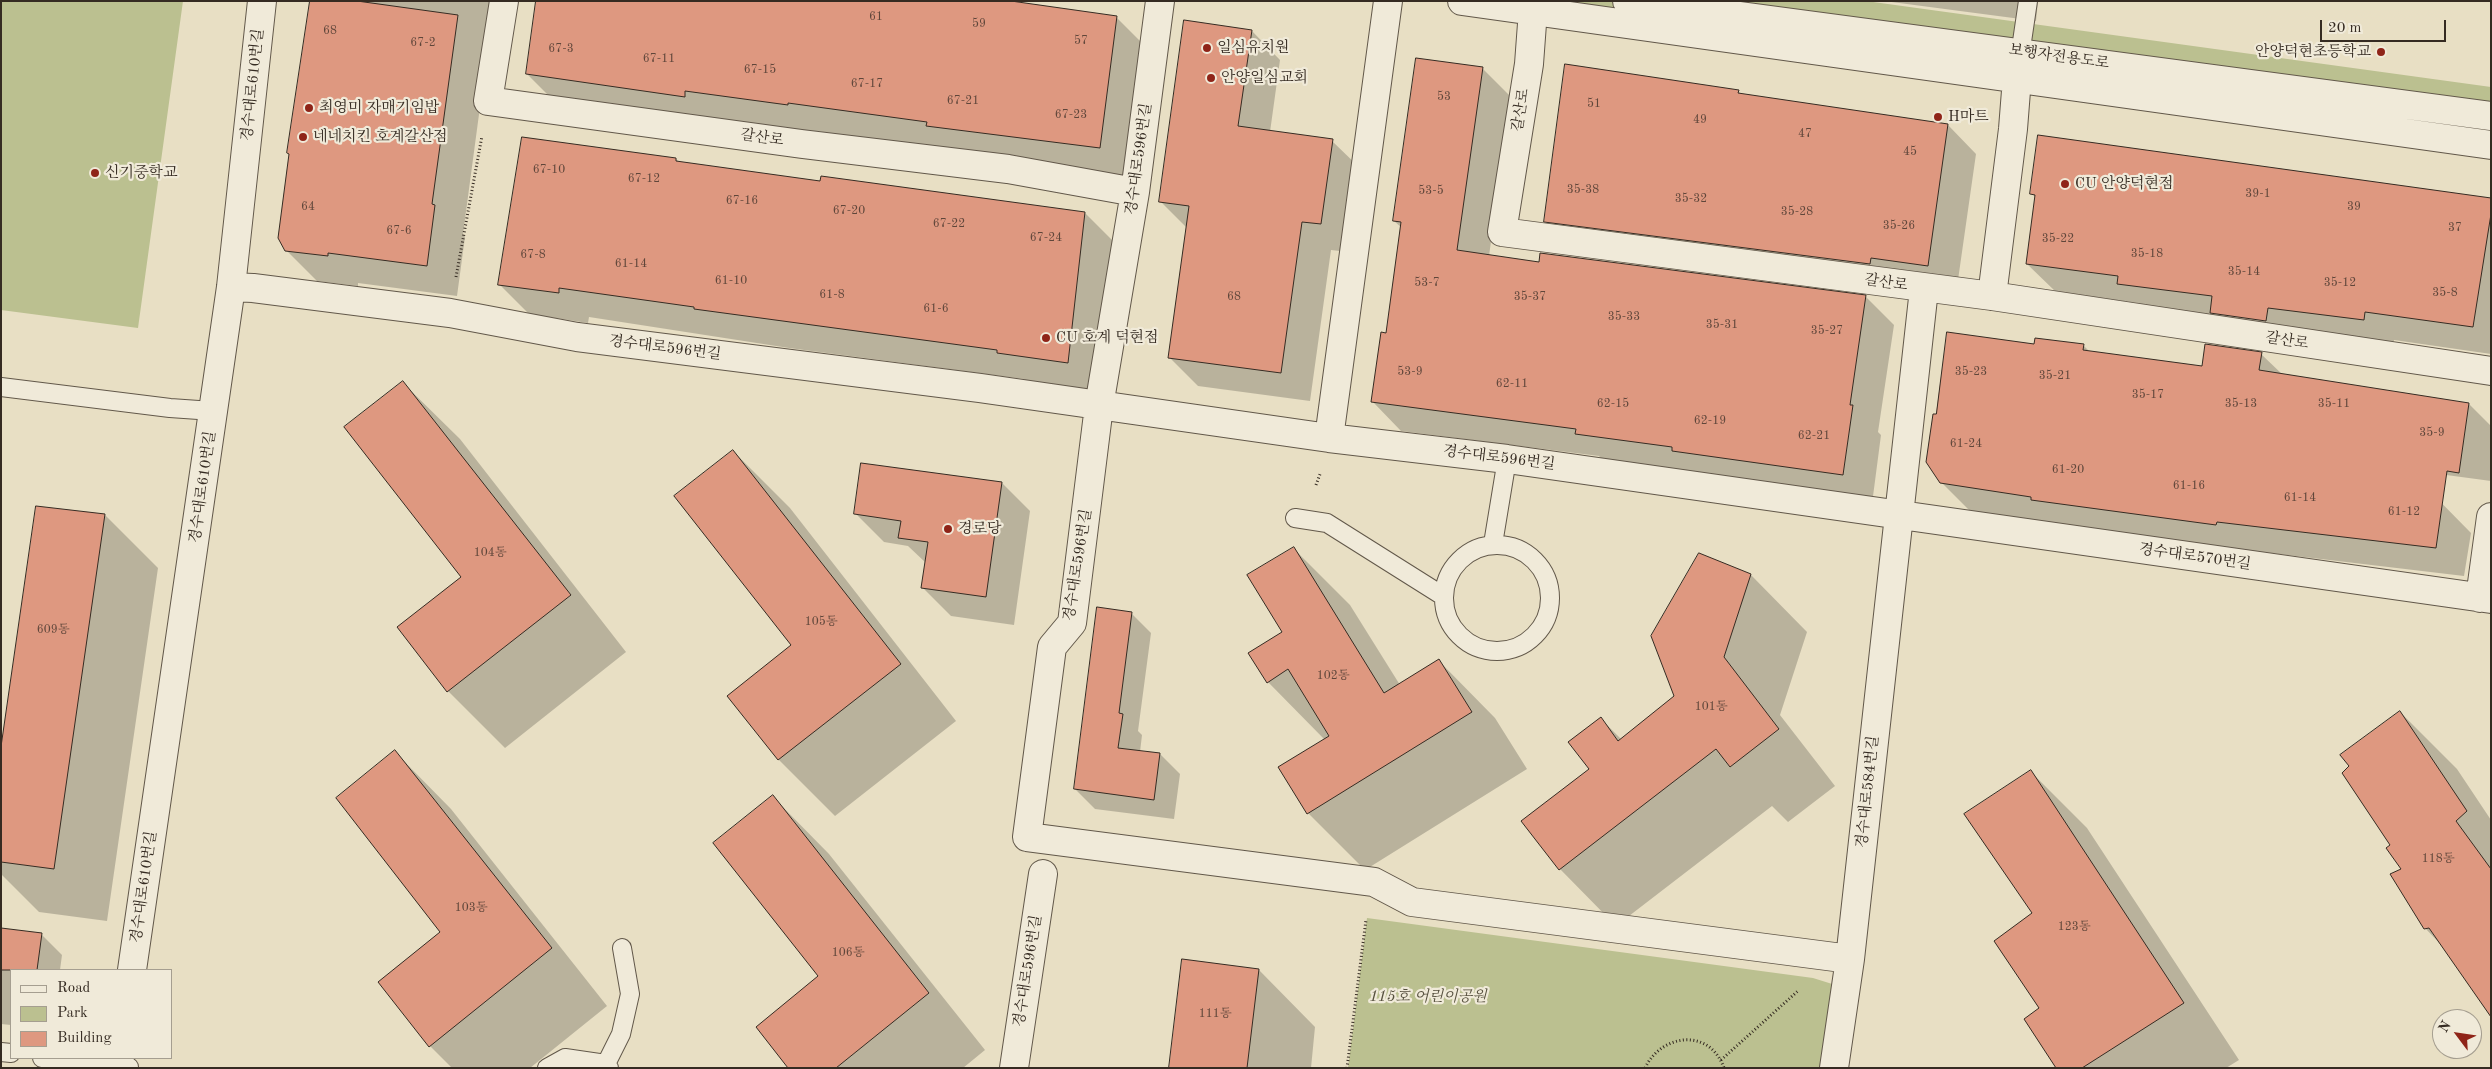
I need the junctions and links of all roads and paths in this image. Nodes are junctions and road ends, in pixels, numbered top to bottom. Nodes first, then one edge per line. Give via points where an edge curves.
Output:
1 (262, 1) edge
2 (504, 1) edge
3 (1160, 1) edge
4 (1388, 1) edge
5 (1462, 1) edge
6 (1627, 1) edge
7 (2028, 1) edge
8 (1533, 10) junction
9 (2019, 65) junction
10 (488, 101) junction
11 (2491, 116) edge
12 (2491, 145) edge
13 (1135, 192) junction
14 (231, 288) junction
15 (1924, 289) junction
16 (1992, 296) junction
17 (450, 313) junction
18 (2491, 371) edge
19 (1, 387) edge
20 (1099, 406) junction
21 (213, 411) junction
22 (1330, 438) junction
23 (1507, 459) junction
24 (1899, 515) junction
25 (2491, 516) edge
26 (1295, 518) dead end
27 (1493, 544) junction
28 (1443, 596) junction
29 (2485, 598) edge
30 (1043, 874) dead end
31 (1367, 918) dead end
32 (622, 948) dead end
33 (1850, 959) junction
34 (132, 969) edge
35 (1806, 984) dead end
36 (53, 1059) edge
37 (1722, 1060) junction
38 (122, 1065) edge
39 (608, 1066) edge
40 (548, 1068) edge
41 (1014, 1068) edge
42 (1348, 1068) edge
43 (1645, 1068) edge
44 (1724, 1068) edge
45 (1834, 1068) edge

1 - 14 street, 경수대로610번길
2 - 10 street
3 - 13 street, 경수대로596번길
4 - 22 street
5 - 8 street
6 - 9 street, 보행자전용도로
7 - 9 lane
8 - 9 street
8 - 15 street, 갈산로 via 1529,64 1502,232
9 - 11 street, 보행자전용도로
9 - 12 street
9 - 16 street
10 - 13 street, 갈산로 via 1008,169
10 - 17 path
13 - 20 street, 경수대로596번길
14 - 17 street, 경수대로596번길
14 - 21 street, 경수대로610번길
15 - 16 street, 갈산로
15 - 24 street, 경수대로584번길
16 - 18 street, 갈산로
17 - 20 street, 경수대로596번길 via 577,337
19 - 21 lane
20 - 22 street, 경수대로596번길
20 - 33 street, 경수대로596번길 via 1072,623 1052,648 1027,837 1374,882 1412,902
21 - 34 street, 경수대로610번길
22 - 23 street, 경수대로596번길
23 - 24 street, 경수대로596번길
23 - 27 lane
24 - 29 street, 경수대로570번길
24 - 33 street, 경수대로584번길
25 - 29 street
26 - 28 lane via 1327,523
27 - 28 lane via 1468,552 1450,571
27 - 28 lane via 1519,548 1540,564 1551,587 1550,613 1536,636 1515,650 1488,652 1464,641 1448,622
30 - 41 street, 경수대로596번길
31 - 42 path
32 - 39 lane via 630,994 621,1034
33 - 45 street, 경수대로584번길
35 - 37 path
36 - 38 lane
37 - 43 path via 1711,1048 1696,1040 1679,1039 1663,1045 1651,1056
37 - 44 path
39 - 40 lane via 565,1058

